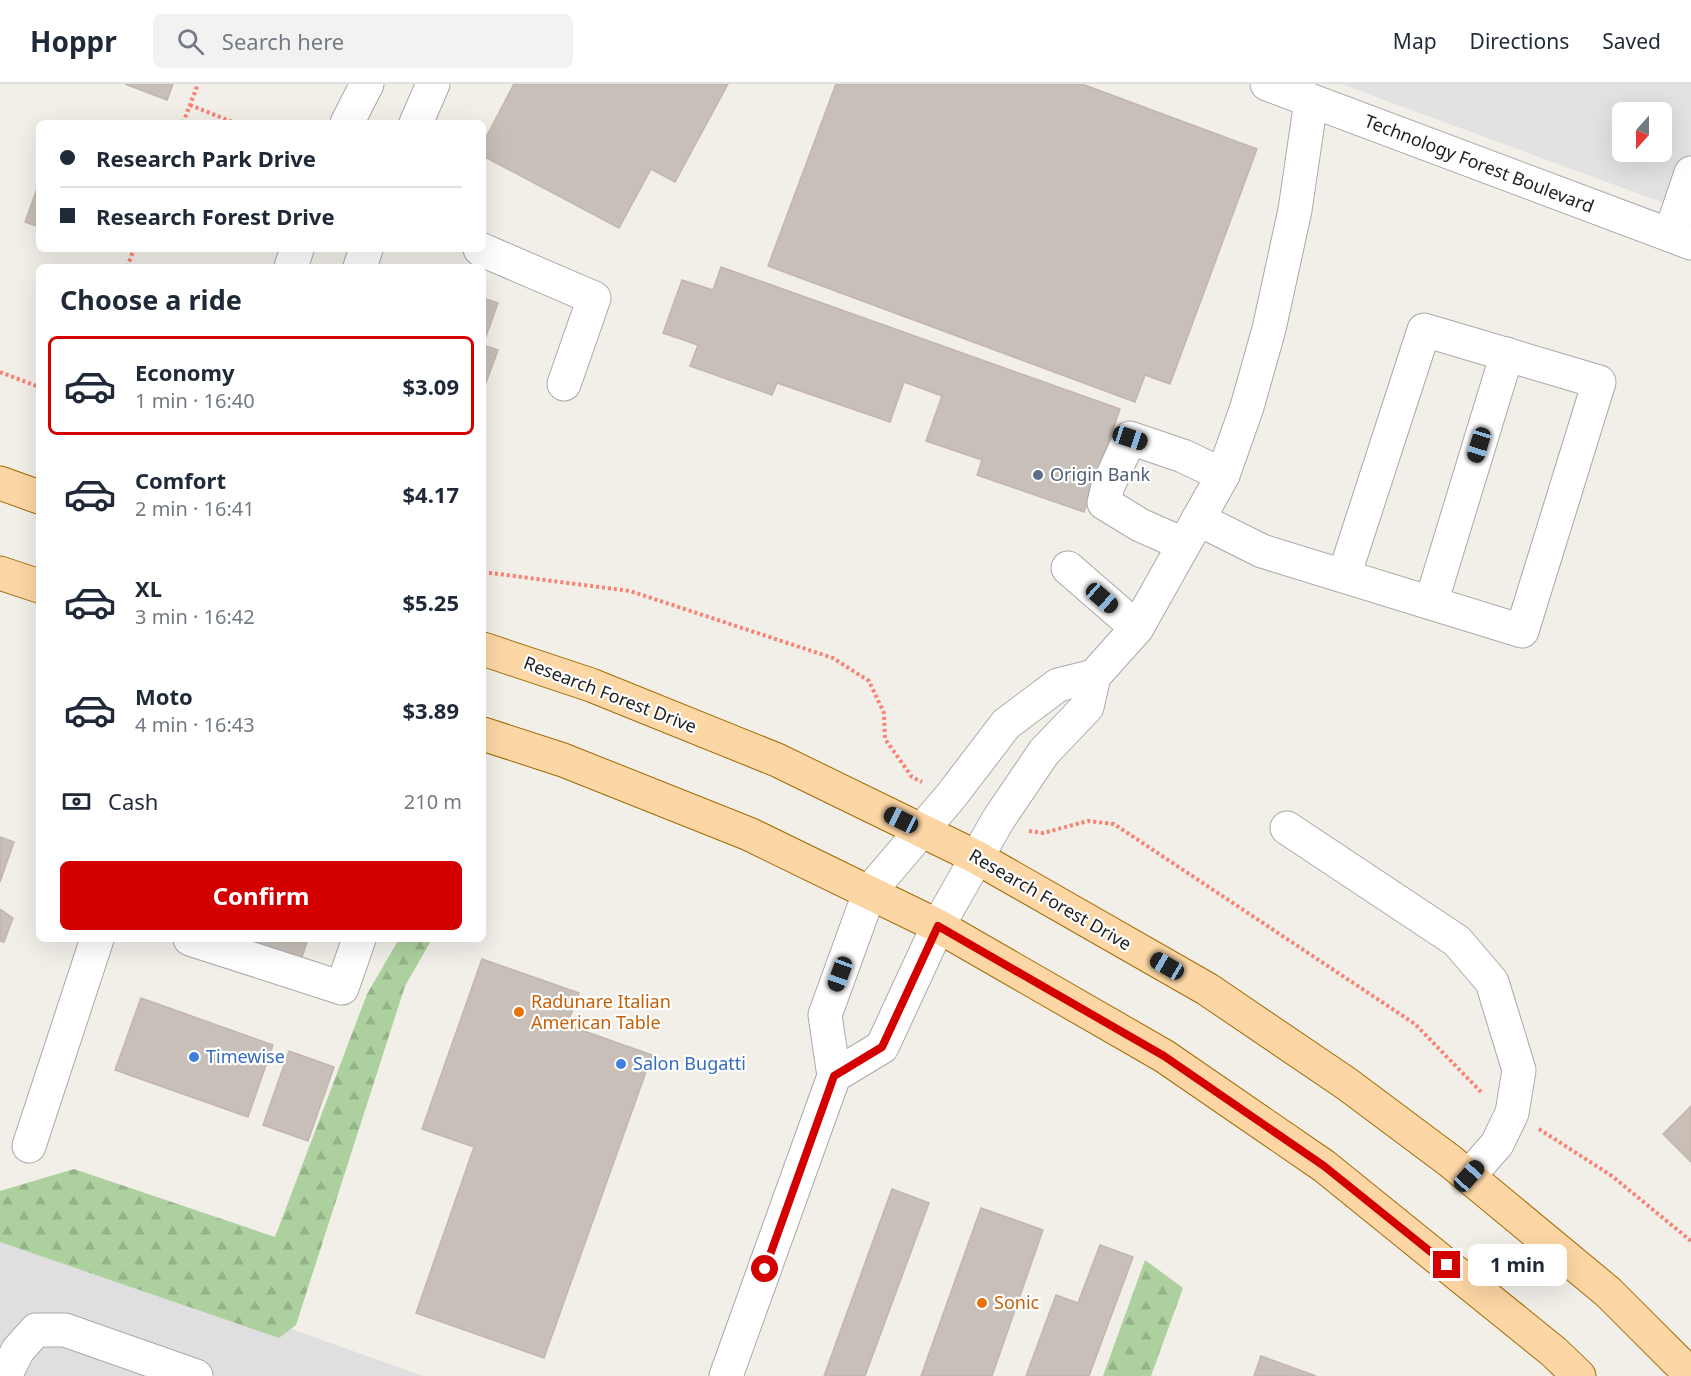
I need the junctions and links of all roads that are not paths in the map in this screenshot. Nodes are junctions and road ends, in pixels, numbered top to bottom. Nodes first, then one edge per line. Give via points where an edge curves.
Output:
1 (367, 84) edge
2 (433, 84) edge
3 (1267, 84) edge
4 (1311, 100) junction
5 (349, 120) edge
6 (417, 120) edge
7 (1691, 173) edge
8 (1680, 239) edge
9 (486, 252) edge
10 (1507, 354) junction
11 (564, 384) dead end
12 (1223, 475) junction
13 (0, 483) edge
14 (36, 496) edge
15 (1190, 532) junction
16 (1068, 568) dead end
17 (0, 573) edge
18 (1344, 576) junction
19 (36, 585) edge
20 (1431, 603) junction
21 (1137, 628) junction
22 (486, 650) edge
23 (1094, 676) junction
24 (486, 735) edge
25 (1287, 828) dead end
26 (921, 830) junction
27 (976, 856) junction
28 (870, 891) junction
29 (938, 926) junction
30 (96, 942) edge
31 (199, 942) edge
32 (358, 942) edge
33 (834, 1076) junction
34 (29, 1146) dead end
35 (1469, 1176) junction
36 (1691, 1375) edge
37 (5, 1376) edge
38 (196, 1376) edge
39 (726, 1376) edge
40 (1579, 1376) edge

1 - 5 street
2 - 6 street
3 - 4 street, Technology Forest Boulevard
4 - 8 street, Technology Forest Boulevard
4 - 12 street via 1295,210 1269,329
7 - 8 street
9 - 11 street via 594,298
10 - 18 street via 1424,330
10 - 20 street
10 - 20 street via 1599,382 1522,631
12 - 15 street
12 - 15 street via 1130,438 1104,503 1140,525
13 - 14 main road
15 - 18 street
15 - 21 street
16 - 21 street
17 - 19 main road
18 - 20 street
21 - 23 street
22 - 26 main road, Research Forest Drive via 591,685 777,760
23 - 26 street via 1058,685 1006,723
23 - 27 street via 1087,708 1044,752
24 - 28 main road via 563,760 749,834
25 - 35 street via 1457,941 1492,982 1519,1070 1512,1113 1497,1144
26 - 27 main road, Research Forest Drive
26 - 28 street
27 - 29 street
27 - 35 main road, Research Forest Drive via 1207,989 1347,1084
28 - 29 main road
28 - 33 street via 825,1015
29 - 33 street via 882,1047
29 - 40 main road via 1164,1056 1324,1166
30 - 34 street
31 - 32 street via 342,988
33 - 39 street
35 - 36 main road, Research Forest Drive via 1608,1292
37 - 38 street via 18,1350 36,1330 65,1330

